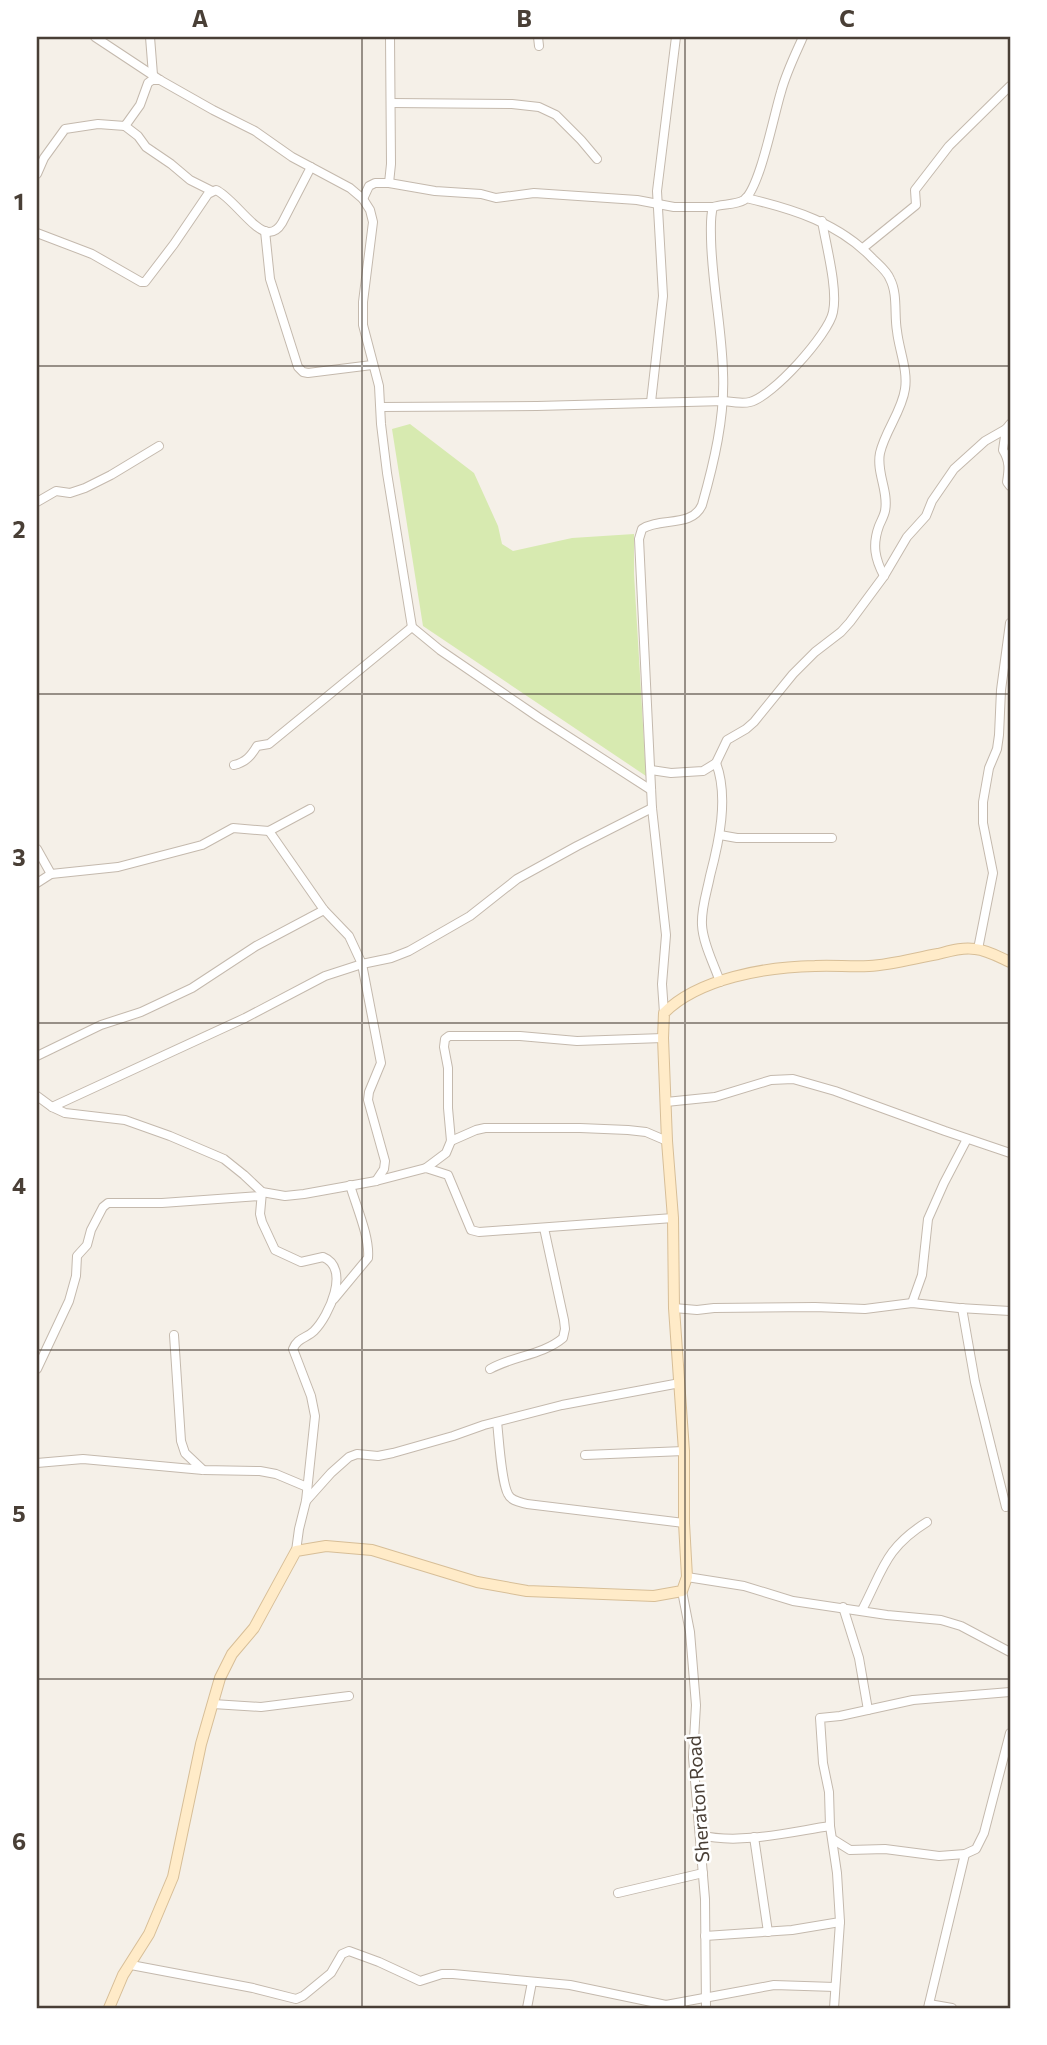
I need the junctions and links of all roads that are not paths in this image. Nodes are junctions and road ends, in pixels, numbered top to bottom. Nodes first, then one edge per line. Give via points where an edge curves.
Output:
1 (95, 37) edge
2 (150, 37) edge
3 (390, 37) edge
4 (676, 37) edge
5 (803, 37) edge
6 (156, 77) junction
7 (1010, 86) edge
8 (391, 103) junction
9 (125, 126) junction
10 (597, 159) dead end
11 (311, 166) junction
12 (37, 174) edge
13 (389, 183) junction
14 (212, 191) junction
15 (746, 198) junction
16 (363, 199) junction
17 (656, 203) junction
18 (713, 207) junction
19 (822, 221) junction
20 (265, 231) junction
21 (37, 233) edge
22 (863, 248) junction
23 (372, 365) junction
24 (724, 401) junction
25 (651, 402) junction
26 (381, 407) junction
27 (1008, 427) edge
28 (159, 446) dead end
29 (1010, 486) edge
30 (37, 502) edge
31 (884, 576) junction
32 (1010, 623) edge
33 (412, 627) junction
34 (716, 763) junction
35 (234, 765) dead end
36 (651, 771) junction
37 (651, 790) junction
38 (652, 808) junction
39 (310, 809) dead end
40 (270, 831) junction
41 (720, 835) junction
42 (832, 838) dead end
43 (37, 849) edge
44 (51, 874) junction
45 (37, 883) edge
46 (324, 910) junction
47 (978, 949) junction
48 (1010, 961) edge
49 (362, 964) junction
50 (720, 982) junction
51 (664, 1013) junction
52 (663, 1038) junction
53 (37, 1056) edge
54 (37, 1096) edge
55 (666, 1102) junction
56 (52, 1107) junction
57 (967, 1139) junction
58 (667, 1141) junction
59 (451, 1142) junction
60 (1010, 1153) edge
61 (426, 1168) junction
62 (376, 1181) junction
63 (349, 1185) junction
64 (261, 1194) junction
65 (673, 1218) junction
66 (544, 1228) junction
67 (332, 1301) junction
68 (912, 1303) junction
69 (674, 1308) junction
70 (962, 1308) junction
71 (1010, 1311) edge
72 (174, 1335) dead end
73 (37, 1369) edge
74 (490, 1369) dead end
75 (680, 1383) junction
76 (497, 1422) junction
77 (684, 1451) junction
78 (585, 1455) dead end
79 (37, 1463) edge
80 (203, 1471) junction
81 (307, 1487) junction
82 (306, 1501) junction
83 (1006, 1507) dead end
84 (927, 1522) dead end
85 (684, 1523) junction
86 (296, 1551) junction
87 (687, 1577) junction
88 (682, 1591) junction
89 (843, 1607) junction
90 (862, 1610) junction
91 (1010, 1652) edge
92 (1010, 1692) edge
93 (349, 1696) dead end
94 (213, 1704) junction
95 (868, 1710) junction
96 (1010, 1733) edge
97 (830, 1826) junction
98 (699, 1835) junction
99 (754, 1837) junction
100 (834, 1840) junction
101 (965, 1854) junction
102 (703, 1873) junction
103 (618, 1893) dead end
104 (840, 1922) junction
105 (768, 1932) junction
106 (705, 1936) junction
107 (131, 1965) junction
108 (532, 1982) junction
109 (835, 1987) junction
110 (705, 1997) junction
111 (650, 2005) edge
112 (928, 2006) edge
113 (109, 2008) edge
114 (527, 2008) edge
115 (706, 2008) edge
116 (834, 2008) edge
117 (952, 2008) edge

1 - 6 street
2 - 6 street
3 - 8 street
4 - 17 street
5 - 15 street
6 - 9 street via 148,83
6 - 11 street
7 - 22 street via 936,161 915,190 916,205
8 - 10 street via 539,107 556,115
8 - 13 street
9 - 12 street via 99,124 65,130
9 - 14 street via 190,180
11 - 16 street
11 - 20 street via 282,223 277,230
13 - 16 street via 369,186
13 - 17 street via 496,198 534,193
14 - 20 street via 222,193
14 - 21 street via 145,282 73,245
15 - 18 street
15 - 19 street
16 - 23 street via 373,222 363,302
17 - 18 street
17 - 25 street via 663,296
18 - 24 street via 711,254
19 - 22 street
19 - 24 street via 833,299 830,322 800,362 759,399
20 - 23 street via 270,279 298,367 309,373
22 - 31 street via 892,282 906,382 880,455 885,512 874,546
23 - 26 street
24 - 25 street
24 - 36 street via 699,513 690,519 649,524 639,538
25 - 26 street
26 - 33 street via 388,483
27 - 29 street via 1003,450
27 - 31 street via 954,469
28 - 30 street via 85,488 55,491
31 - 34 street via 841,632 793,674 754,722 727,740
32 - 47 street via 997,749 983,802 993,873
33 - 35 street via 269,744 257,746 243,763
33 - 37 street via 538,718
34 - 36 street via 703,771
34 - 41 street via 721,779
36 - 37 street
37 - 38 street
38 - 49 street via 517,879 470,916 409,951
38 - 51 street via 666,935
39 - 40 street
40 - 44 street via 236,828 202,845 118,867
40 - 46 street
41 - 42 street
41 - 50 street via 702,926
43 - 44 street
44 - 45 street
46 - 49 street via 349,936
46 - 53 street via 256,946 192,988
47 - 48 street
47 - 50 street via 869,966 769,971
49 - 56 street via 325,976
49 - 62 street via 381,1063 368,1100 386,1161
50 - 51 street via 695,990
51 - 52 street
52 - 55 street
52 - 59 street via 578,1041 449,1036 444,1047
54 - 56 street
55 - 57 street via 715,1097 772,1080 793,1079
55 - 58 street
56 - 64 street via 79,1116 125,1121 170,1136 224,1159
57 - 60 street
57 - 68 street via 928,1219 922,1275
58 - 59 street via 646,1132 485,1128
58 - 65 street
59 - 61 street via 446,1153
61 - 62 street
61 - 66 street via 448,1175 471,1230
62 - 63 street
63 - 64 street via 285,1196
63 - 67 street via 368,1258
64 - 67 street via 262,1222 275,1250 301,1262 323,1257 332,1263 337,1279
64 - 73 street via 108,1203 77,1256 69,1301
65 - 66 street
65 - 69 street
66 - 74 street via 564,1338
67 - 81 street via 316,1329 293,1349 315,1416
68 - 69 street via 865,1309
68 - 70 street
69 - 75 street
70 - 71 street
70 - 83 street
72 - 80 street via 181,1441
75 - 76 street
75 - 77 street
76 - 82 street via 393,1453 356,1454
76 - 85 street via 505,1482 513,1500
77 - 78 street
77 - 85 street
79 - 80 street via 83,1460
80 - 81 street via 260,1471
81 - 82 street
82 - 86 street
84 - 90 street via 888,1556
85 - 87 street
86 - 88 street via 326,1546 372,1550 477,1582 527,1591 654,1596
86 - 94 street via 254,1628 232,1654
87 - 88 street
87 - 89 street via 744,1586 793,1601
88 - 98 street, Sheraton Road via 690,1632
89 - 90 street
89 - 95 street via 859,1658
90 - 91 street via 941,1620
92 - 95 street via 914,1700
93 - 94 street via 261,1707
94 - 107 street via 173,1877
95 - 97 street via 820,1718
96 - 101 street via 984,1833 975,1849
97 - 99 street
97 - 100 street
98 - 99 street
98 - 102 street, Sheraton Road
99 - 105 street
100 - 101 street via 850,1850
100 - 104 street
101 - 112 street
102 - 103 street
102 - 106 street, Sheraton Road
104 - 105 street
104 - 109 street
105 - 106 street
106 - 110 street, Sheraton Road
107 - 108 street via 296,1999 331,1973 342,1954 349,1951 420,1981 453,1973
107 - 113 street
108 - 111 street via 570,1984
108 - 114 street
109 - 110 street via 780,1985
109 - 116 street
110 - 111 street
110 - 115 street, Sheraton Road
112 - 117 street

